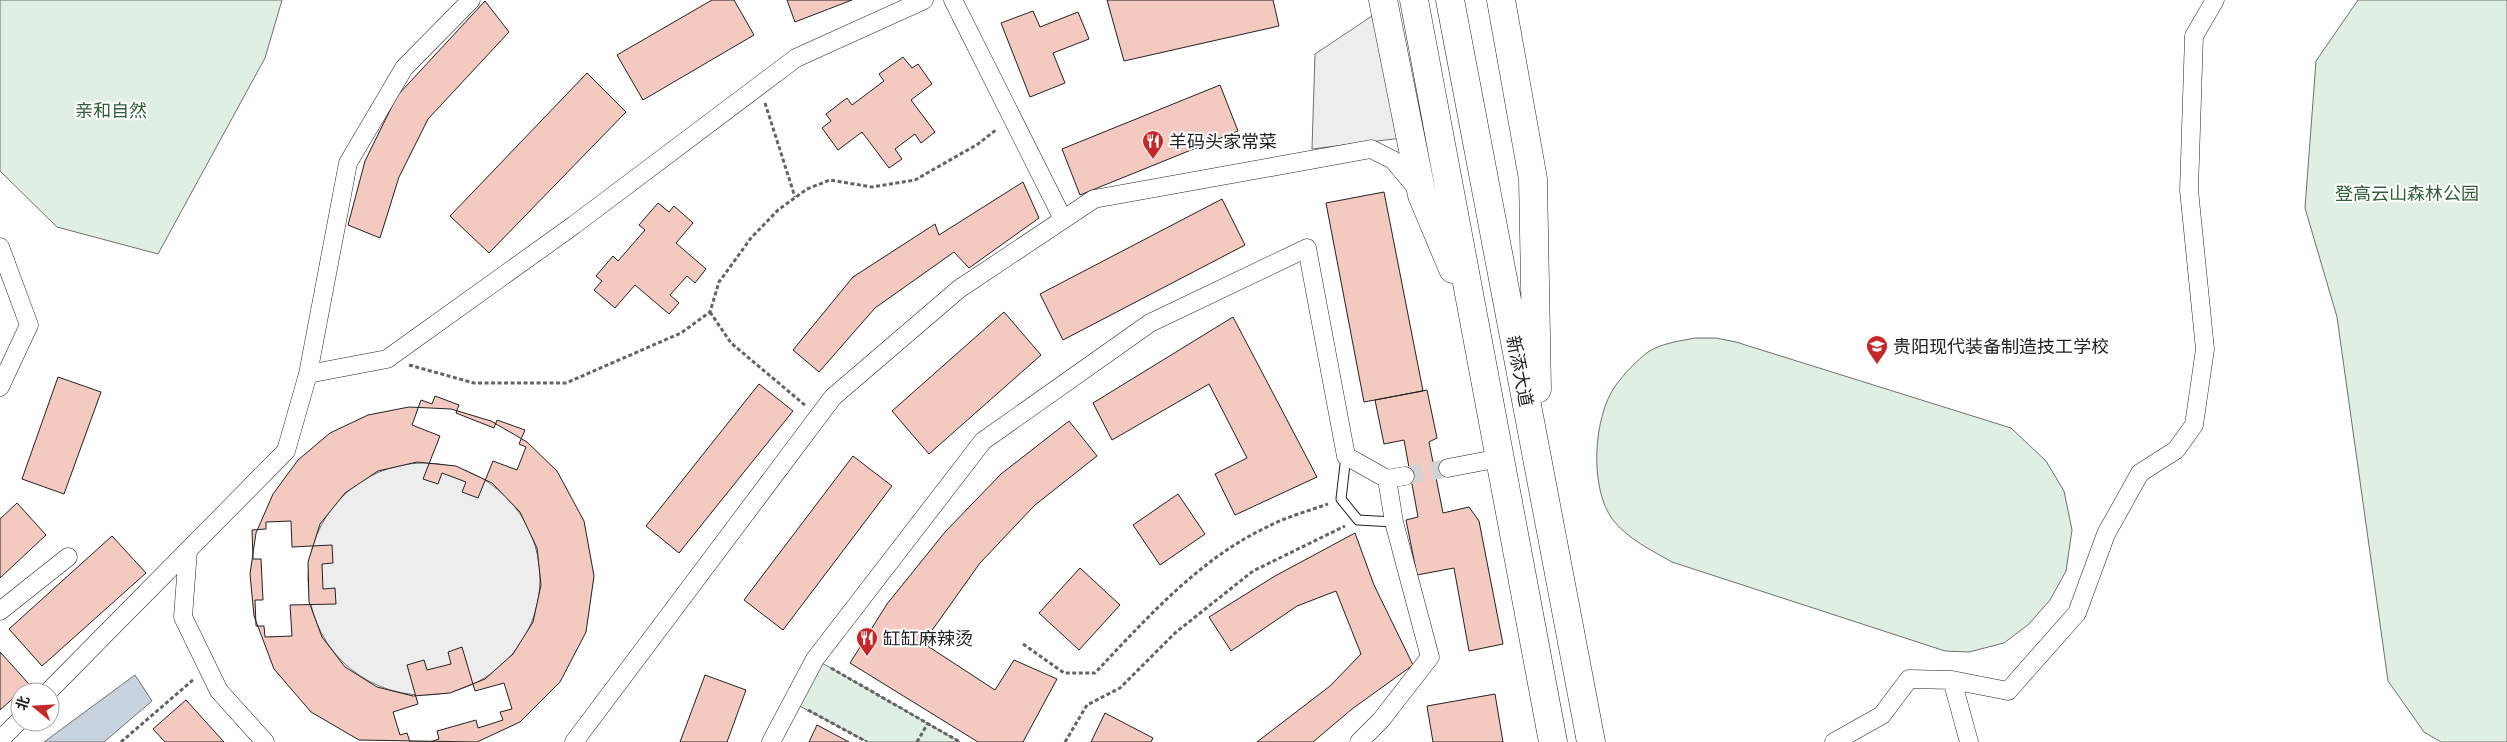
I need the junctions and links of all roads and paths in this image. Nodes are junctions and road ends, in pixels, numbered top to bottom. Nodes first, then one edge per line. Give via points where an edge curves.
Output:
1 (471, 0) edge
2 (924, 0) edge
3 (953, 0) edge
4 (1383, 0) edge
5 (1414, 0) edge
6 (1450, 0) edge
7 (1501, 0) edge
8 (2215, 0) edge
9 (760, 86) junction
10 (1012, 117) junction
11 (1422, 195) junction
12 (795, 197) junction
13 (1063, 220) junction
14 (0, 247) edge
15 (710, 312) junction
16 (1474, 320) junction
17 (387, 359) junction
18 (308, 374) junction
19 (0, 386) edge
20 (818, 416) junction
21 (1346, 456) junction
22 (1500, 458) junction
23 (1448, 468) tunnel mouth
24 (1539, 468) junction
25 (1405, 476) tunnel mouth
26 (1387, 479) junction
27 (1341, 499) junction
28 (1358, 520) junction
29 (1394, 522) junction
30 (188, 550) junction
31 (68, 556) dead end
32 (0, 611) edge
33 (1022, 644) dead end
34 (815, 658) junction
35 (207, 668) junction
36 (1952, 680) junction
37 (58, 682) edge
38 (792, 702) junction
39 (928, 724) junction
40 (10, 730) edge
41 (0, 740) edge
42 (121, 742) edge
43 (265, 742) edge
44 (574, 742) edge
45 (771, 742) edge
46 (867, 742) edge
47 (917, 742) edge
48 (960, 742) edge
49 (1065, 742) edge
50 (1359, 742) edge
51 (1553, 742) edge
52 (1591, 742) edge
53 (1834, 742) edge
54 (1969, 742) edge

1 - 18 street via 404,68 348,163
2 - 9 street via 796,58
3 - 10 street
4 - 11 main road
5 - 16 main road, 新添大道
6 - 24 main road, 新添大道
7 - 24 main road via 1533,179
8 - 36 street via 2194,36 2189,190 2205,349 2194,425 2176,450 2140,473 2106,534 2077,613 2008,691
9 - 12 path
9 - 17 street
10 - 12 path via 978,144 915,180 872,187 830,180 807,188
10 - 13 street
11 - 13 street via 1393,160 1371,149 1094,199
11 - 16 main road
12 - 15 path via 751,238 719,282
13 - 20 street via 959,289 833,397
14 - 19 street via 29,325
15 - 17 path via 681,333 566,383 474,383
15 - 20 path via 731,343
16 - 22 main road, 新添大道
17 - 18 street
18 - 30 street via 286,451
20 - 44 street
21 - 26 street
21 - 27 lane
21 - 34 street via 1307,248 1150,324 983,441
22 - 23 street
22 - 51 main road, 新添大道
24 - 52 main road, 新添大道
25 - 26 street
26 - 29 street
27 - 28 lane
27 - 33 path via 1267,527 1208,563 1095,673 1064,673
28 - 29 lane
28 - 49 path via 1253,571 1176,633 1120,688 1088,705
29 - 50 street via 1430,657 1381,720
30 - 35 street via 183,617
30 - 37 street
31 - 32 street
34 - 38 street
34 - 39 path
35 - 42 path
35 - 43 street via 219,692
36 - 53 street via 1909,679 1882,715
36 - 54 street
38 - 45 street
38 - 46 path
39 - 47 path
39 - 48 path
40 - 41 street

